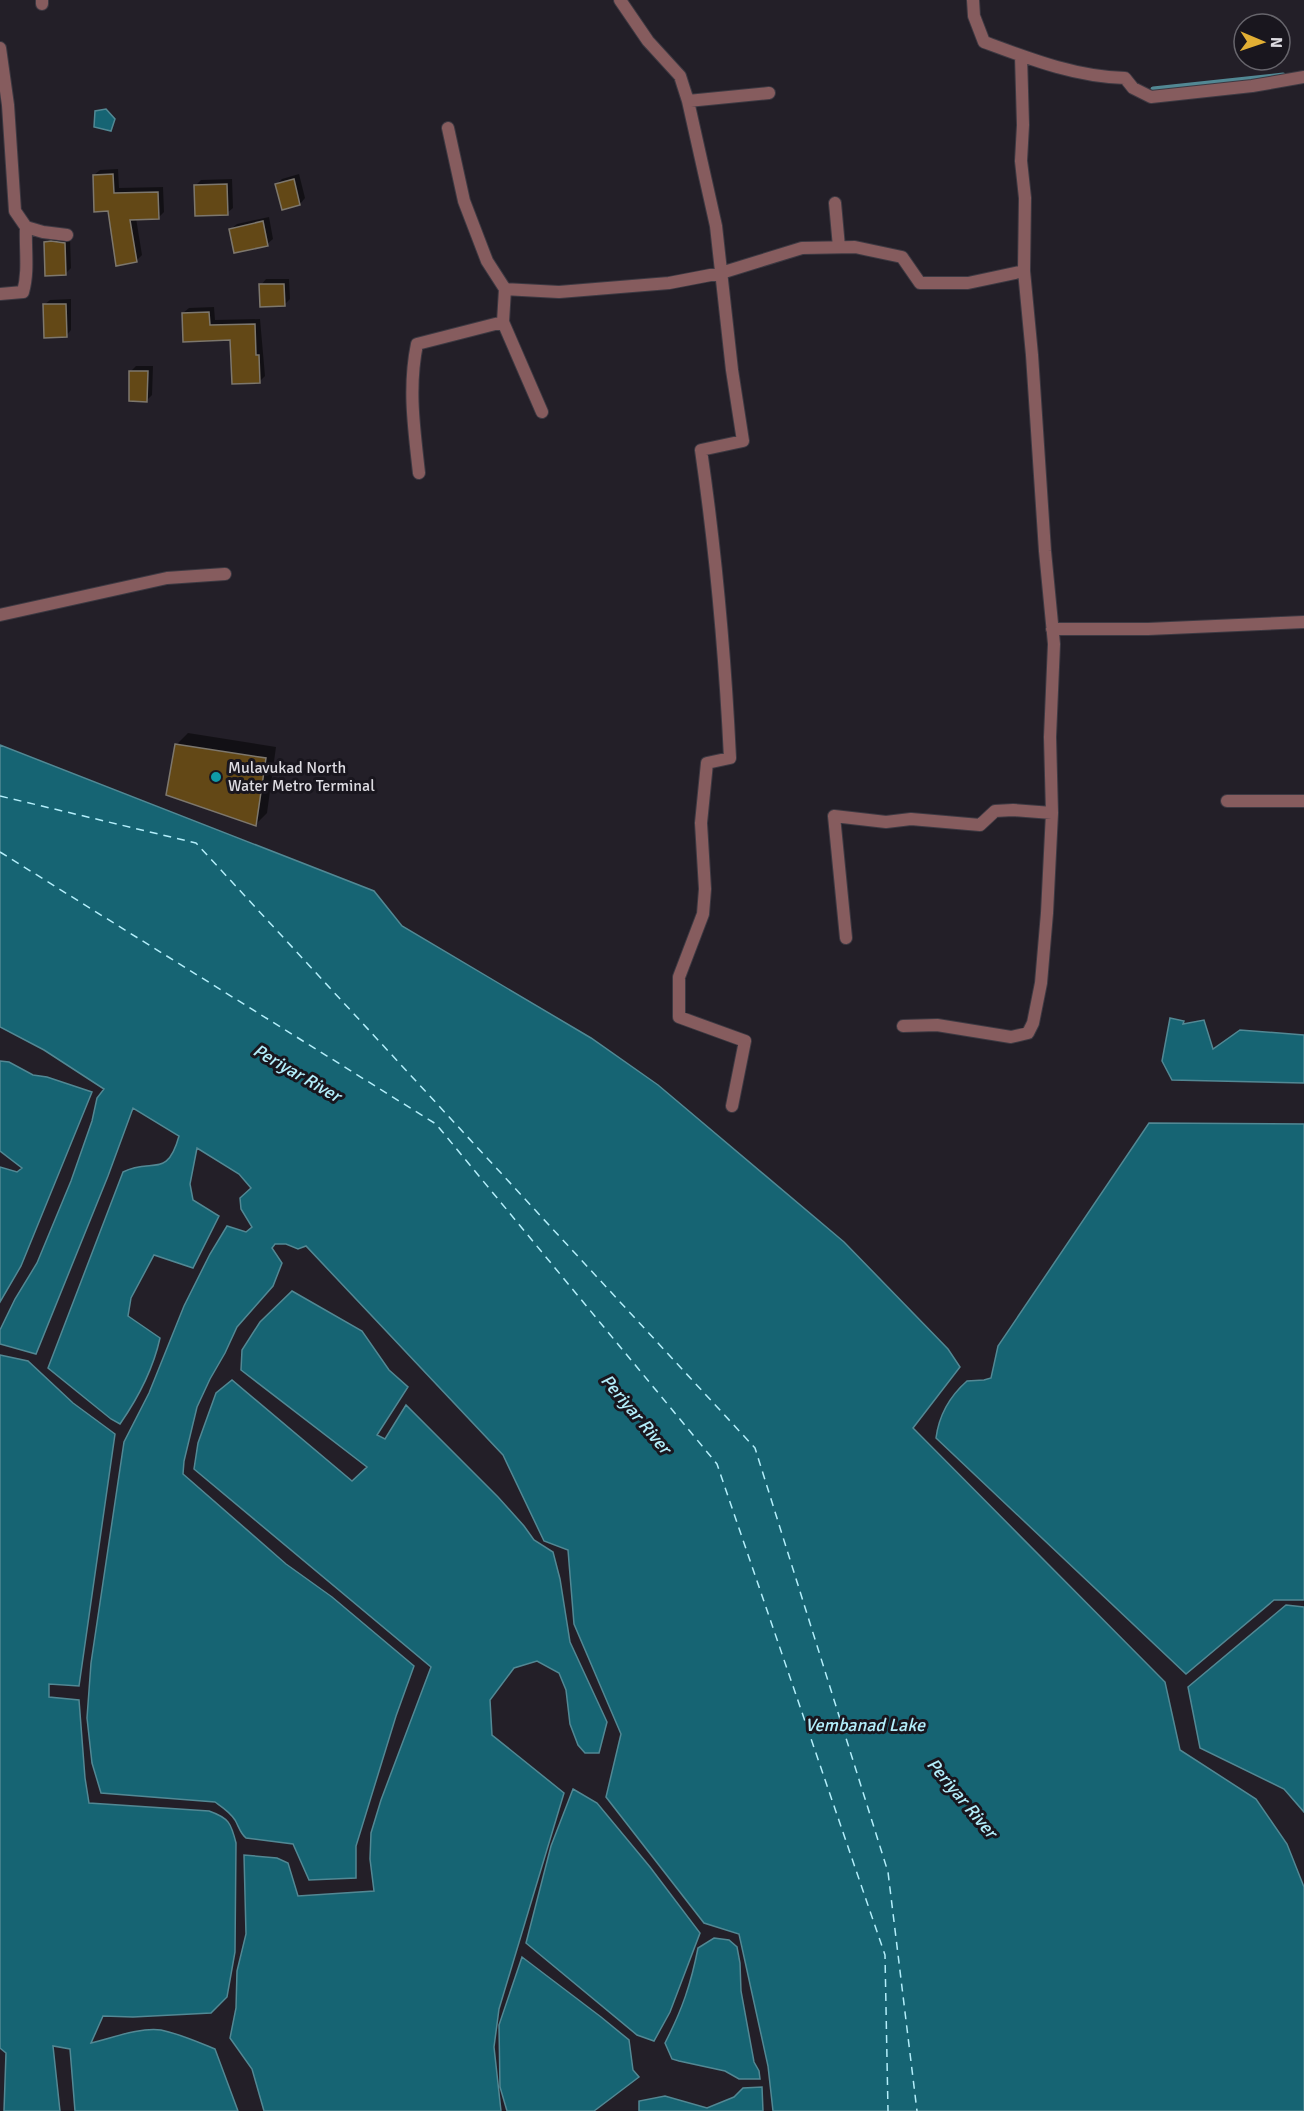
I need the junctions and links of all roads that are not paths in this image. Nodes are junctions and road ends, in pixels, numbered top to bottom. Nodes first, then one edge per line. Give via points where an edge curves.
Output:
1 (620, 0) edge
2 (973, 0) edge
3 (0, 48) edge
4 (1021, 56) junction
5 (1304, 77) edge
6 (769, 93) dead end
7 (688, 101) junction
8 (448, 128) dead end
9 (835, 203) dead end
10 (26, 227) junction
11 (67, 235) dead end
12 (839, 247) junction
13 (1024, 271) junction
14 (721, 273) junction
15 (505, 289) junction
16 (0, 294) edge
17 (502, 322) junction
18 (542, 412) dead end
19 (419, 473) dead end
20 (225, 574) dead end
21 (0, 615) edge
22 (1304, 622) edge
23 (1052, 629) junction
24 (1227, 801) dead end
25 (1304, 801) edge
26 (1052, 813) junction
27 (846, 938) dead end
28 (903, 1026) dead end
29 (732, 1106) dead end

1 - 7 street via 648,41 680,76
2 - 4 street via 974,16 984,42
3 - 10 street via 15,212
4 - 5 street via 1100,77 1125,78 1151,97
4 - 13 street
6 - 7 street
7 - 14 street via 716,226
8 - 15 street via 464,201 487,261
9 - 12 street
10 - 11 street
10 - 16 street via 28,274 23,292
12 - 13 street via 902,257 920,283 968,283
12 - 14 street via 802,248
13 - 23 street
14 - 15 street via 669,283 570,292
14 - 29 street via 743,441 701,450 722,620 730,758 707,763 701,823 703,915 679,977 679,1017 745,1041
15 - 17 street
17 - 18 street
17 - 19 street via 417,344 412,370 412,410
20 - 21 street via 167,578
22 - 23 street
23 - 26 street
24 - 25 street
26 - 27 street via 995,811 980,825 834,816
26 - 28 street via 1041,983 1028,1034 1011,1037 937,1025

